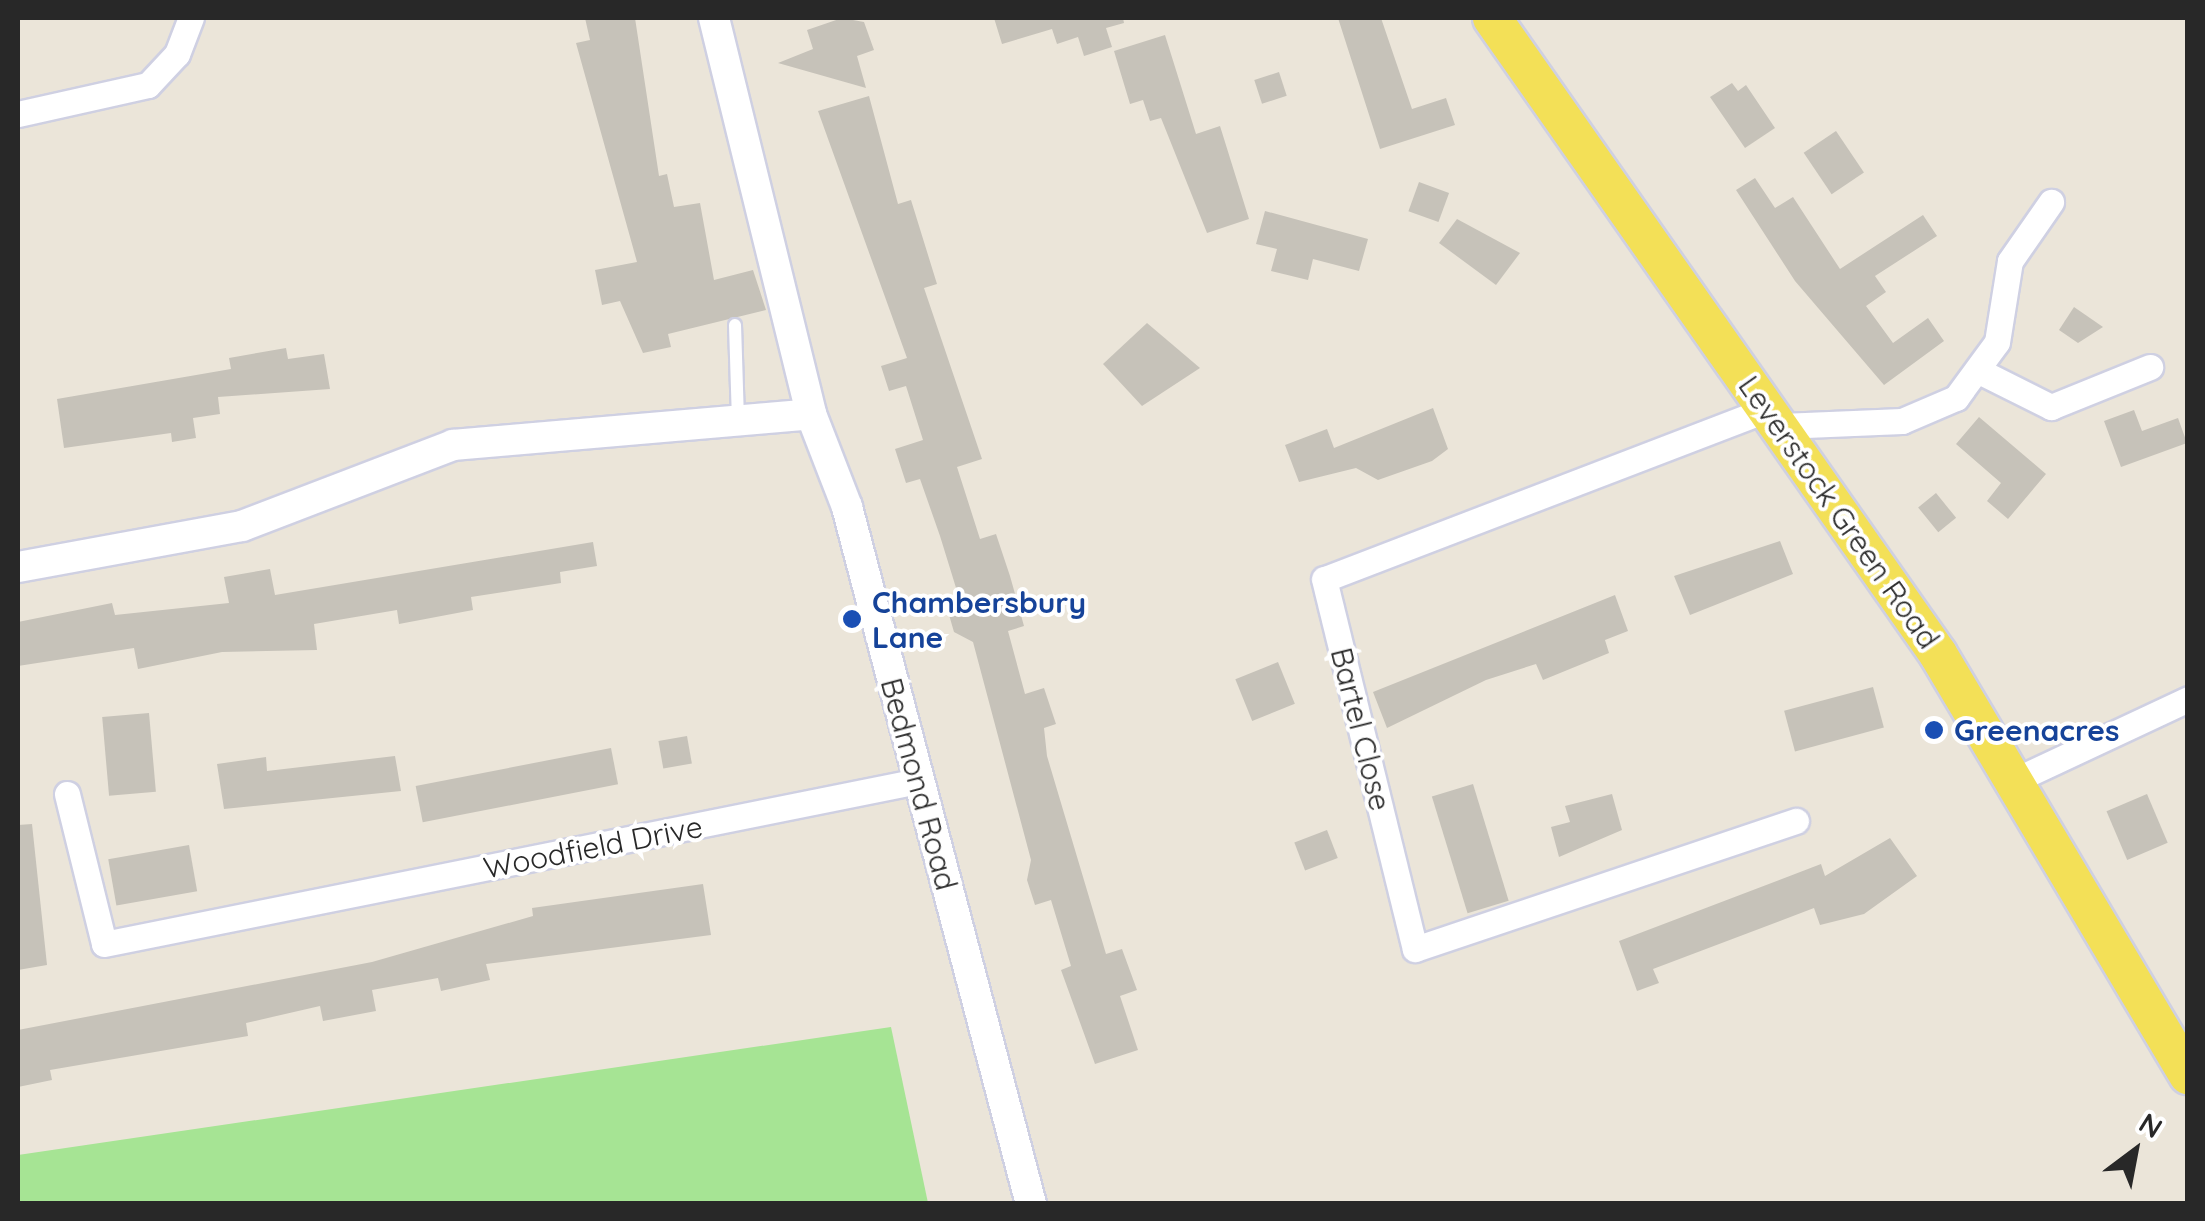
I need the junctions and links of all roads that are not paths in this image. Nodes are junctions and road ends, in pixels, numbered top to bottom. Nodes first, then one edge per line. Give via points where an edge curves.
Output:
1 (191, 18) edge
2 (714, 18) edge
3 (1492, 18) edge
4 (18, 114) edge
5 (2051, 202) dead end
6 (735, 326) dead end
7 (2150, 366) dead end
8 (1977, 370) junction
9 (811, 414) junction
10 (1774, 417) junction
11 (738, 420) junction
12 (18, 567) edge
13 (2188, 698) edge
14 (918, 781) junction
15 (2008, 783) junction
16 (67, 794) dead end
17 (1796, 821) dead end
18 (2188, 1075) edge
19 (1031, 1204) edge

1 - 4 street via 177,54 148,85
2 - 9 street, Bedmond Road
3 - 10 main road, Leverstock Green Road
5 - 8 street via 2010,262 1997,342
6 - 11 lane
7 - 8 street via 2051,408
8 - 10 street via 1956,398 1902,421
9 - 11 street
9 - 14 street, Bedmond Road via 848,507
10 - 15 main road, Leverstock Green Road via 1938,654
10 - 17 street, Bartel Close via 1324,579 1415,950
11 - 12 street via 453,445 242,526
13 - 15 street
14 - 16 street, Woodfield Drive via 104,944
14 - 19 street, Bedmond Road
15 - 18 main road, Leverstock Green Road

